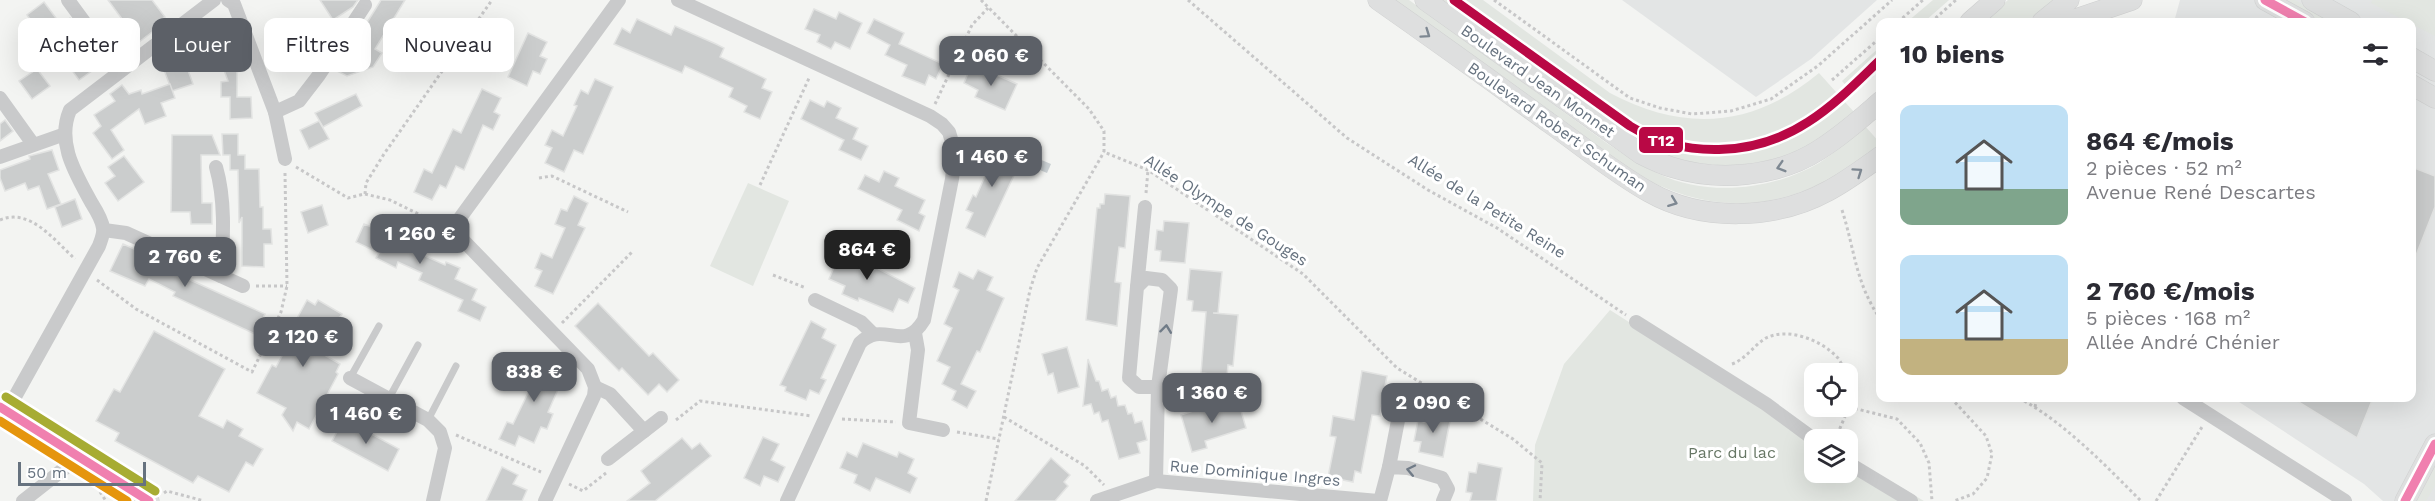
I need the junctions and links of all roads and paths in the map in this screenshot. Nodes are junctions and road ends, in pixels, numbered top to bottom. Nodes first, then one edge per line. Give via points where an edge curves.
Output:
1 (68, 0) edge
2 (214, 0) edge
3 (228, 0) edge
4 (492, 0) edge
5 (618, 0) edge
6 (678, 0) edge
7 (981, 0) edge
8 (1188, 0) edge
9 (1378, 0) edge
10 (1425, 0) edge
11 (1494, 0) edge
12 (1892, 0) edge
13 (1923, 0) edge
14 (1956, 0) edge
15 (1995, 0) edge
16 (2069, 0) edge
17 (2132, 0) edge
18 (2265, 0) edge
19 (2312, 0) edge
20 (692, 3) edge
21 (365, 5) dead end
22 (989, 8) junction
23 (81, 18) edge
24 (1903, 18) edge
25 (1936, 18) edge
26 (1975, 18) edge
27 (2047, 18) edge
28 (2079, 18) edge
29 (2298, 18) edge
30 (2344, 18) edge
31 (1876, 41) edge
32 (140, 56) edge
33 (2416, 60) edge
34 (816, 64) junction
35 (2435, 71) edge
36 (119, 72) edge
37 (1876, 72) edge
38 (1832, 80) dead end
39 (2416, 87) edge
40 (1848, 97) dead end
41 (0, 98) edge
42 (2435, 98) edge
43 (1876, 104) edge
44 (275, 112) junction
45 (930, 116) junction
46 (65, 134) junction
47 (33, 144) junction
48 (1104, 152) junction
49 (0, 157) edge
50 (285, 159) junction
51 (1876, 159) edge
52 (216, 167) dead end
53 (1148, 170) junction
54 (539, 178) dead end
55 (760, 185) dead end
56 (365, 194) junction
57 (1145, 207) joint
58 (1842, 210) dead end
59 (628, 212) dead end
60 (0, 220) edge
61 (456, 228) junction
62 (104, 230) junction
63 (633, 251) dead end
64 (85, 272) junction
65 (773, 275) dead end
66 (221, 276) junction
67 (243, 286) joint
68 (287, 286) junction
69 (1137, 287) junction
70 (815, 300) joint
71 (1876, 313) edge
72 (1636, 322) joint
73 (380, 326) dead end
74 (552, 332) junction
75 (915, 333) junction
76 (873, 334) junction
77 (418, 345) dead end
78 (1841, 363) edge
79 (456, 366) dead end
80 (1722, 376) junction
81 (350, 378) joint
82 (595, 387) junction
83 (1158, 387) junction
84 (388, 400) junction
85 (1955, 402) edge
86 (2026, 402) edge
87 (2036, 402) edge
88 (2189, 402) edge
89 (1401, 405) dead end
90 (2035, 407) junction
91 (1858, 408) edge
92 (4, 409) edge
93 (2210, 415) junction
94 (1004, 417) junction
95 (825, 418) junction
96 (428, 420) junction
97 (667, 420) joint
98 (909, 423) junction
99 (943, 430) joint
100 (644, 431) junction
101 (440, 432) junction
102 (1804, 432) edge
103 (999, 439) junction
104 (2435, 444) edge
105 (79, 456) junction
106 (609, 464) joint
107 (1389, 467) junction
108 (1858, 469) edge
109 (549, 475) dead end
110 (561, 481) dead end
111 (1156, 481) junction
112 (99, 490) dead end
113 (1112, 494) junction
114 (1273, 496) edge
115 (156, 497) edge
116 (2339, 499) edge
117 (23, 501) edge
118 (106, 501) edge
119 (204, 501) edge
120 (433, 501) edge
121 (545, 501) edge
122 (787, 501) edge
123 (986, 501) edge
124 (1097, 501) edge
125 (1379, 501) edge
126 (1443, 501) edge
127 (1540, 501) edge
128 (1911, 501) edge
129 (1932, 501) edge
130 (1954, 501) edge
131 (2141, 501) edge
132 (2156, 501) edge
133 (2405, 501) edge

1 - 23 street
2 - 32 street
3 - 44 street via 234,4
4 - 56 path via 384,154 366,183
5 - 61 street
6 - 20 street
7 - 22 path
8 - 72 path, Allée de la Petite Reine via 1347,138 1497,228
9 -> 51 main road, Boulevard Robert Schuman via 1610,166 1650,193 1681,206 1713,213 1746,214 1795,205 1827,192
43 -> 10 main road, Boulevard Jean Monnet via 1819,150 1798,161 1745,175 1682,170 1641,154
11 - 12 path via 1630,98 1692,114 1731,111 1771,99 1819,65
13 - 24 path
14 - 25 path
15 - 26 main road
16 - 27 main road
17 - 28 main road
18 - 29 main road
19 - 30 main road
20 - 34 street
21 - 44 street via 299,101
22 - 45 path via 972,25
22 - 48 path via 1089,109 1104,131
31 - 38 path
33 - 35 main road
34 - 45 street
34 - 55 path
36 - 46 street via 70,110
37 - 40 path
39 - 42 main road
41 - 47 street
44 - 50 street
45 - 75 street via 949,132 955,152 929,303
46 - 47 street
46 - 62 street via 76,174
47 - 49 street
48 - 53 path, Allée Olympe de Gouges
48 - 94 path via 1037,267
50 - 56 path via 348,198
50 - 68 path
52 - 66 street via 221,184
53 - 57 path
53 - 127 path, Allée Olympe de Gouges via 1303,274 1397,368 1513,439 1542,463
54 - 59 path via 552,176
56 - 61 path via 390,200
57 - 69 street
58 - 71 path via 1857,274
60 - 64 path via 9,216 27,218
61 - 74 street via 459,236
62 - 64 street
62 - 66 street via 126,233
63 - 74 path
64 - 68 path via 136,309 252,372 280,312
64 - 92 street
65 - 70 path via 814,292
66 - 67 street
67 - 68 path
69 - 83 street via 1129,378 1139,387
83 -> 69 street via 1171,289 1162,280 1146,278
70 - 76 street via 861,322
72 - 80 street
73 - 81 lane
74 - 82 street via 588,369
75 - 76 street via 900,338
75 - 98 street via 918,350
76 - 95 street via 861,343
77 - 84 lane
78 - 80 path via 1821,344 1803,336 1783,335 1768,337 1740,362 1729,366
79 - 96 lane
80 - 102 street
81 - 84 street
82 - 100 street via 610,394
82 - 121 street
83 - 111 street
84 - 96 street
85 - 130 path via 1986,436 1992,454 1987,478 1972,494
86 - 90 path
87 - 90 path
88 - 93 street
89 - 107 street
90 - 131 path via 2094,455
91 - 129 path via 1897,419 1920,443 1929,463
92 - 105 main road
93 - 116 street
93 - 132 path
94 - 103 path
94 - 113 path via 1085,466
95 - 97 path via 700,401
95 - 98 path
95 - 122 street
96 - 101 street
97 - 100 street
98 - 99 street
99 - 103 path
100 - 106 street
101 - 109 path
101 - 120 street via 445,448
103 - 123 path
104 - 133 main road
105 - 115 main road
105 - 117 street
106 - 110 path via 583,491
107 - 125 street
126 -> 107 street via 1448,489 1442,478
108 - 128 street
111 - 113 street, Rue Dominique Ingres
111 - 114 street, Rue Dominique Ingres
112 - 118 path
113 - 124 street, Rue Dominique Ingres
114 - 125 street, Rue Dominique Ingres
115 - 119 path via 167,491

